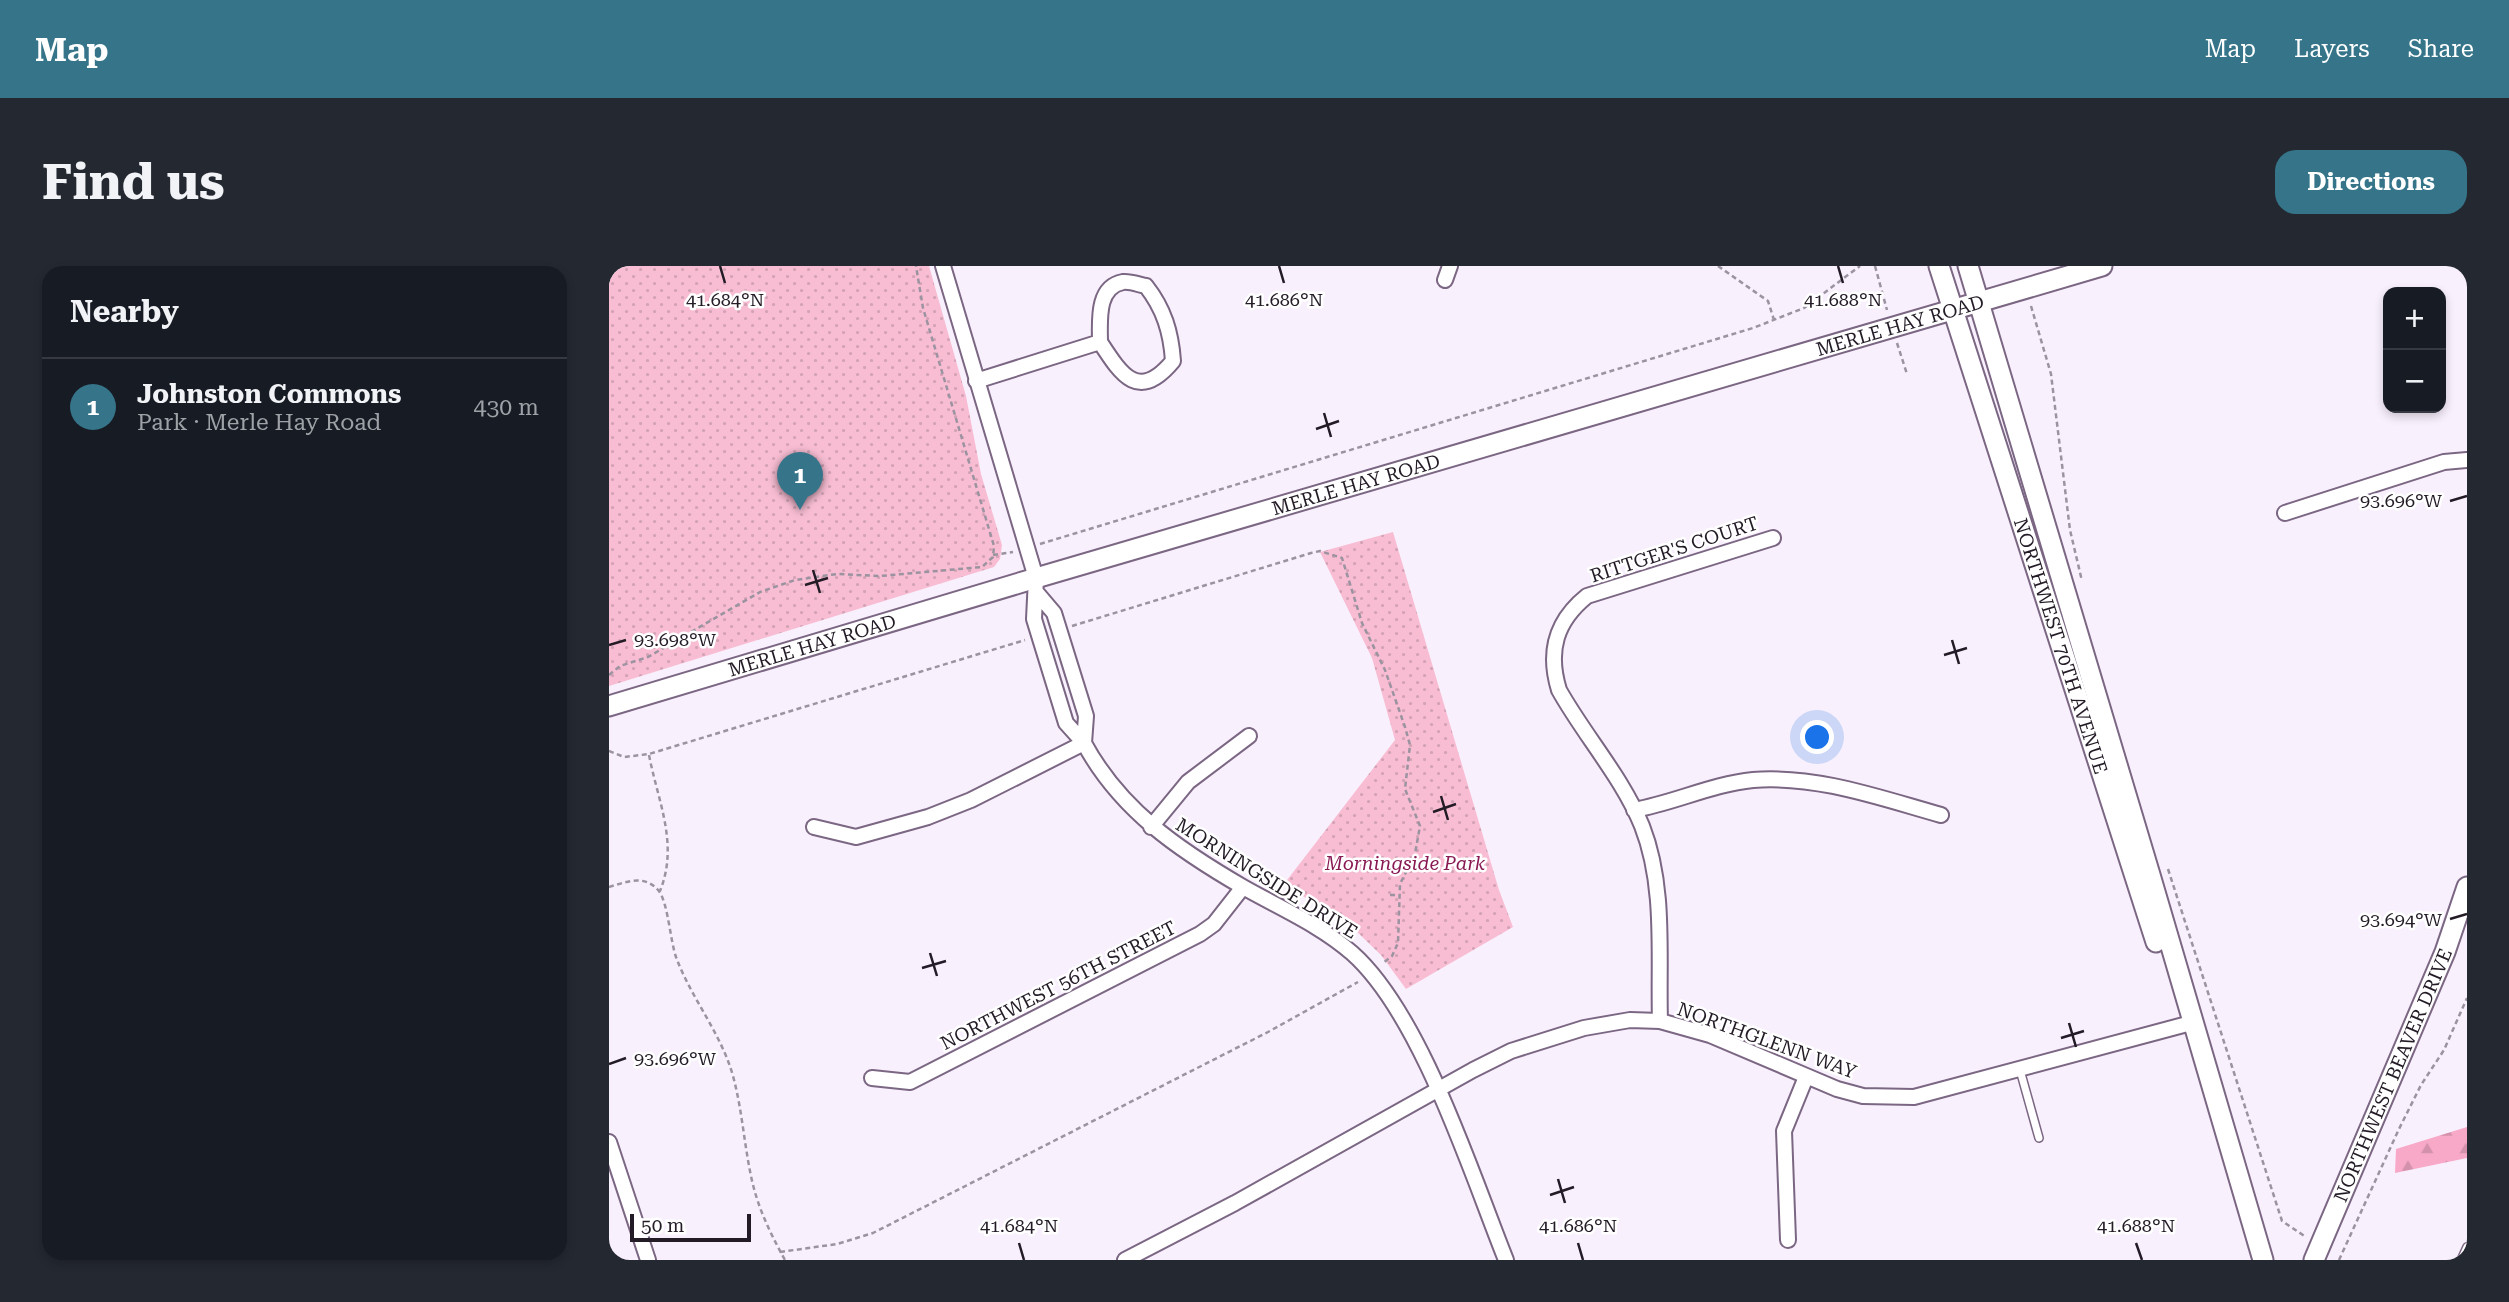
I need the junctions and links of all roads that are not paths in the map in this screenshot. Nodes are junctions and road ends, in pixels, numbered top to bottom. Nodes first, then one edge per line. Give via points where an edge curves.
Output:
1 (943, 266) edge
2 (1450, 266) edge
3 (1939, 266) edge
4 (1968, 266) edge
5 (2102, 266) edge
6 (1445, 280) dead end
7 (1979, 304) junction
8 (1952, 312) junction
9 (1100, 342) junction
10 (976, 381) junction
11 (2467, 460) edge
12 (2285, 513) dead end
13 (1773, 538) dead end
14 (1036, 585) junction
15 (609, 706) edge
16 (1249, 736) dead end
17 (1084, 743) junction
18 (1634, 810) junction
19 (1941, 815) dead end
20 (814, 827) dead end
21 (1151, 827) junction
22 (1243, 887) junction
23 (2467, 887) edge
24 (1660, 1021) junction
25 (2191, 1023) junction
26 (2020, 1070) junction
27 (1806, 1077) junction
28 (872, 1078) dead end
29 (1438, 1091) junction
30 (2039, 1138) dead end
31 (609, 1142) edge
32 (1788, 1240) dead end
33 (2467, 1247) edge
34 (2318, 1252) edge
35 (648, 1260) edge
36 (1125, 1260) edge
37 (1506, 1260) edge
38 (2263, 1260) edge
39 (2461, 1260) edge

1 - 10 street, MORNINGSIDE DRIVE
2 - 6 street
3 - 8 main road, NORTHWEST 70TH AVENUE
4 - 7 main road, NORTHWEST 70TH AVENUE
5 - 7 main road, MERLE HAY ROAD
7 - 8 main road, MERLE HAY ROAD
7 - 25 main road, NORTHWEST 70TH AVENUE via 2138,829
8 - 14 main road, MERLE HAY ROAD
8 - 25 main road, NORTHWEST 70TH AVENUE via 2168,978
9 - 9 street via 1120,372 1138,382 1159,378 1173,361 1171,335 1159,302 1146,286 1123,282 1108,290 1101,304
9 - 10 street
10 - 14 street, MORNINGSIDE DRIVE
11 - 12 street via 2444,463
13 - 18 street, RITTGER'S COURT via 1604,589 1580,602 1562,622 1552,654 1559,690
14 - 15 main road, MERLE HAY ROAD
14 - 17 street, MORNINGSIDE DRIVE via 1060,630 1086,716
14 - 17 street, MORNINGSIDE DRIVE via 1034,619 1039,636 1066,723
16 - 21 street via 1188,782
17 - 20 street via 928,817 856,837
17 - 21 street, MORNINGSIDE DRIVE via 1109,783
18 - 19 street via 1719,786 1790,780 1839,787
18 - 24 street, RITTGER'S COURT via 1655,873
21 - 22 street, MORNINGSIDE DRIVE
22 - 28 street, NORTHWEST 56TH STREET via 1214,924 1188,940 910,1082
22 - 29 street, MORNINGSIDE DRIVE via 1327,934 1371,972 1401,1018
23 - 34 main road, NORTHWEST BEAVER DRIVE via 2445,952
24 - 27 street, NORTHGLENN WAY via 1710,1035
24 - 29 street, NORTHGLENN WAY via 1604,1023 1548,1038 1511,1051
25 - 26 street, NORTHGLENN WAY
25 - 38 main road, NORTHWEST 70TH AVENUE
26 - 27 street, NORTHGLENN WAY via 1941,1092 1890,1098 1837,1089
26 - 30 lane
27 - 32 street via 1784,1131
29 - 36 street, NORTHGLENN WAY
29 - 37 street, MORNINGSIDE DRIVE
31 - 35 street
33 - 39 lane

